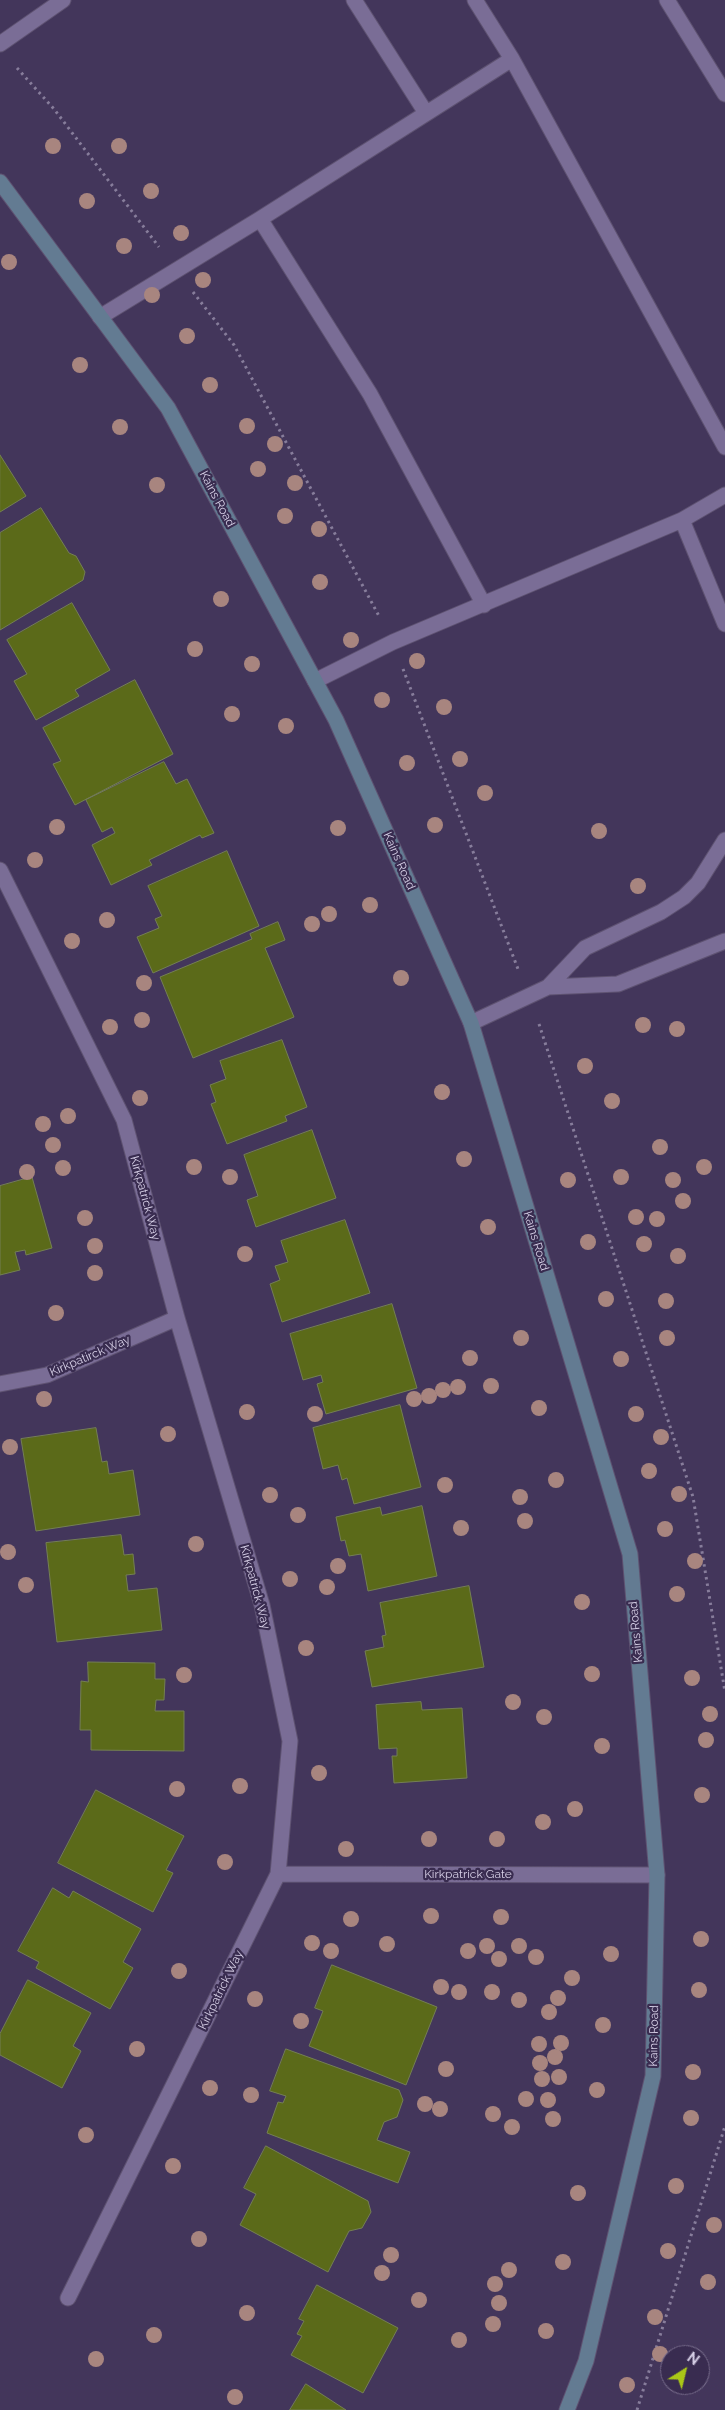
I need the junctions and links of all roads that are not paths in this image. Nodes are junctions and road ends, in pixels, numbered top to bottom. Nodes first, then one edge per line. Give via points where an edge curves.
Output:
1 (63, 0) edge
2 (354, 0) edge
3 (476, 0) edge
4 (667, 0) edge
5 (0, 44) edge
6 (512, 59) junction
7 (725, 94) edge
8 (426, 113) junction
9 (0, 182) edge
10 (260, 219) junction
11 (100, 317) junction
12 (725, 447) edge
13 (725, 495) edge
14 (682, 520) junction
15 (484, 605) junction
16 (725, 624) edge
17 (315, 681) junction
18 (725, 840) edge
19 (0, 870) edge
20 (725, 941) edge
21 (548, 988) junction
22 (471, 1023) junction
23 (177, 1318) junction
24 (0, 1384) edge
25 (278, 1874) junction
26 (657, 1875) junction
27 (68, 2298) dead end
28 (567, 2410) edge

1 - 5 street
2 - 8 street
3 - 6 street
4 - 7 street
6 - 8 street
6 - 12 street
8 - 10 street
9 - 11 street, Kains Road
10 - 11 street
10 - 15 street via 370,394
11 - 17 street, Kains Road via 168,408
13 - 14 street
14 - 15 street
14 - 16 street
15 - 17 street via 394,642
17 - 22 street, Kains Road via 336,720
18 - 21 street via 698,883 684,897 661,912 585,948
19 - 23 street, Kirkpatrick Way via 124,1120
20 - 21 street via 618,984
21 - 22 street
22 - 26 street, Kains Road via 630,1554
23 - 24 street, Kirkpatirck Way via 47,1375
23 - 25 street, Kirkpatrick Way via 262,1605 290,1742
25 - 26 street, Kirkpatrick Gate
25 - 27 street, Kirkpatrick Way
26 - 28 street, Kains Road via 653,2076 586,2361

